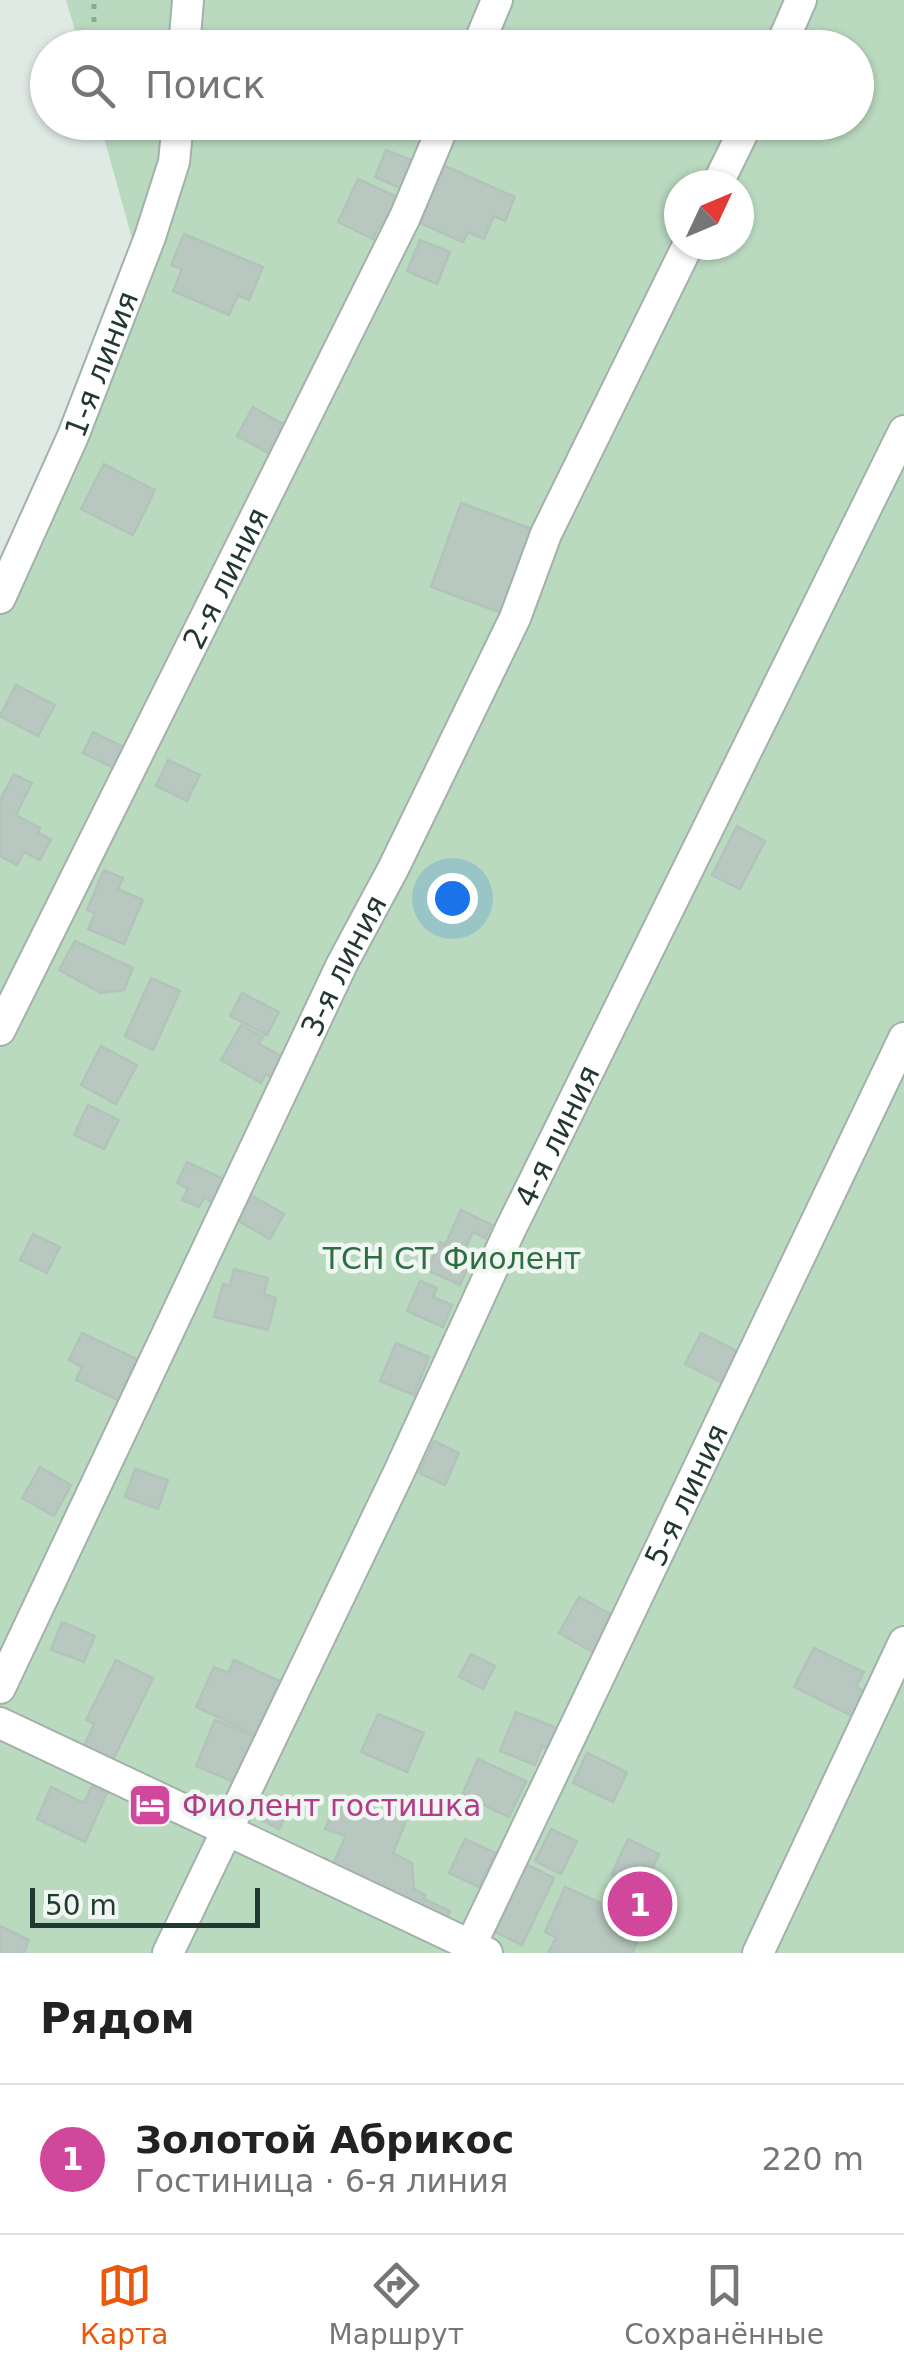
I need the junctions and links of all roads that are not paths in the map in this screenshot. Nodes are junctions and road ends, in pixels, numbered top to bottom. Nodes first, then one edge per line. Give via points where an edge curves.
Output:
1 (188, 0) edge
2 (498, 0) edge
3 (800, 0) edge
4 (186, 30) edge
5 (485, 30) edge
6 (788, 30) edge
7 (176, 140) edge
8 (437, 140) edge
9 (739, 140) edge
10 (724, 170) edge
11 (681, 260) edge
12 (904, 430) edge
13 (0, 598) edge
14 (0, 1030) edge
15 (904, 1038) edge
16 (904, 1642) edge
17 (0, 1688) edge
18 (0, 1723) edge
19 (226, 1830) junction
20 (475, 1951) edge
21 (168, 1953) edge
22 (758, 1953) edge

1 - 4 street
2 - 5 street
3 - 6 street
7 - 13 street, 1-я линия via 145,250 74,436
8 - 14 street, 2-я линия
9 - 10 street
11 - 17 street, 3-я линия
12 - 19 street, 4-я линия via 510,1230
15 - 20 street, 5-я линия
16 - 22 street
18 - 19 street
19 - 20 street
19 - 21 street, 4-я линия

